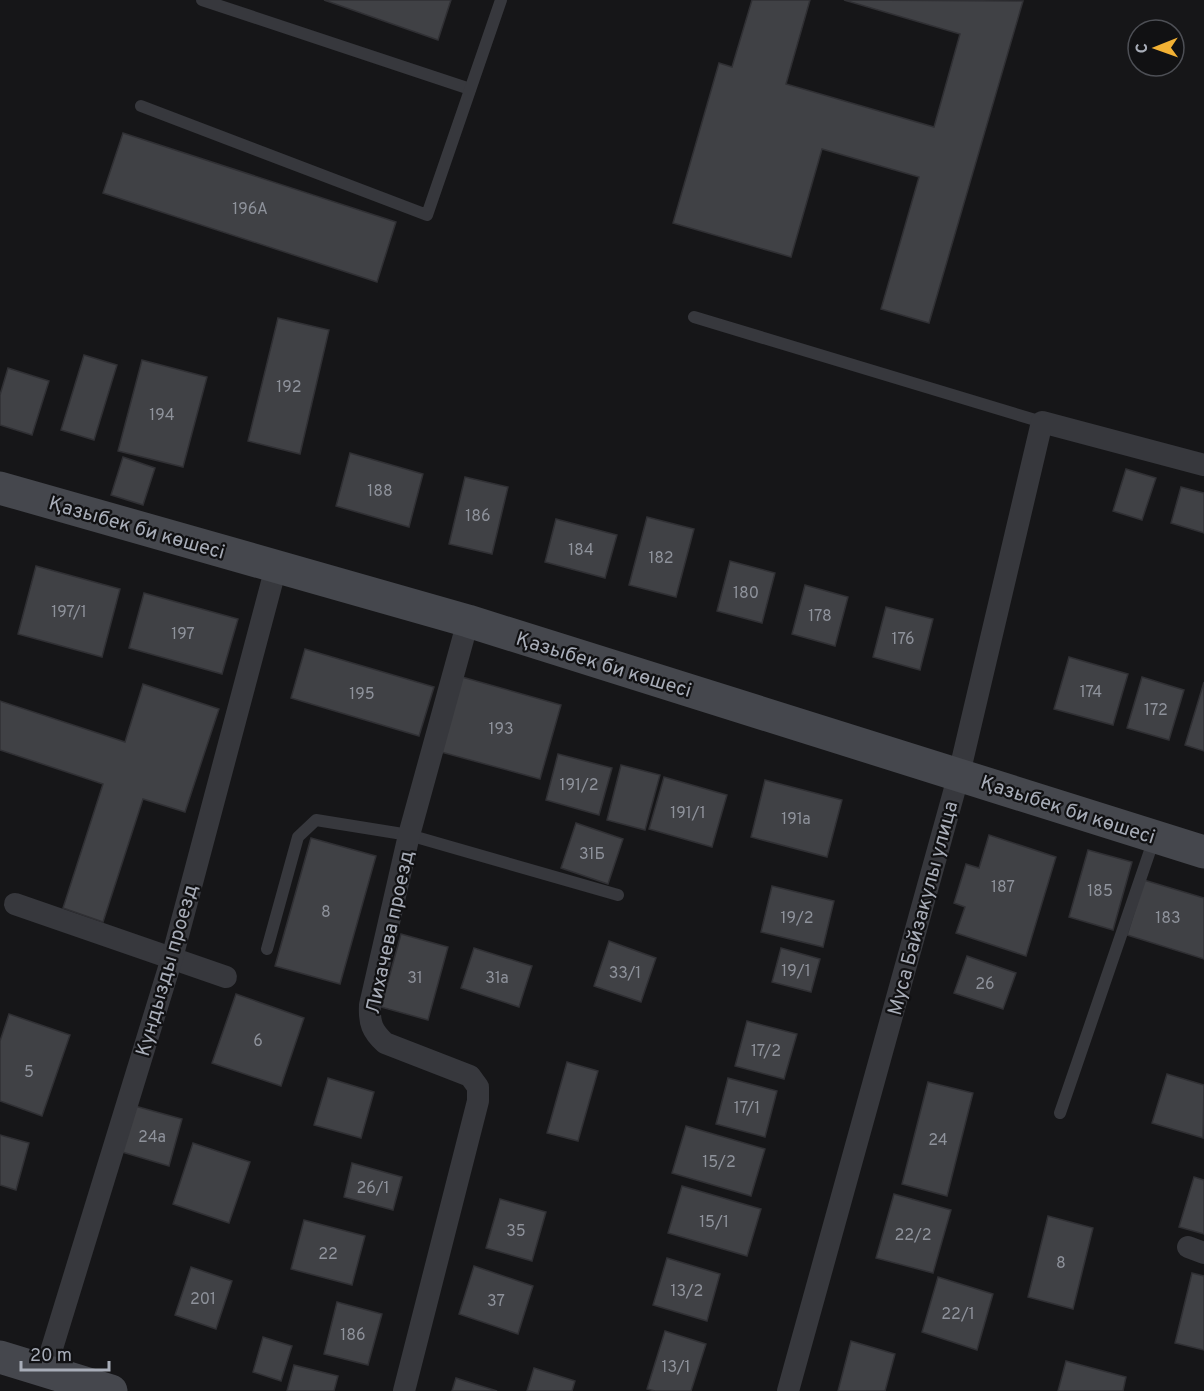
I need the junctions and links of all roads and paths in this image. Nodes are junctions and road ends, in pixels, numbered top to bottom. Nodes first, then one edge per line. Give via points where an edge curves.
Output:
1 (202, 0) edge
2 (501, 0) edge
3 (470, 89) junction
4 (141, 106) dead end
5 (694, 317) dead end
6 (1042, 422) junction
7 (1204, 465) edge
8 (0, 488) edge
9 (276, 567) junction
10 (468, 621) junction
11 (959, 774) junction
12 (409, 835) junction
13 (1154, 837) junction
14 (1204, 852) edge
15 (618, 895) dead end
16 (15, 904) dead end
17 (267, 949) dead end
18 (172, 958) junction
19 (226, 977) dead end
20 (1060, 1113) dead end
21 (0, 1357) edge
22 (45, 1371) junction
23 (111, 1391) edge
24 (404, 1391) edge
25 (789, 1391) edge

1 - 3 lane
2 - 3 lane
3 - 4 lane via 427,215
5 - 6 lane
6 - 7 street
6 - 11 street, Муса Байзакулы улица
8 - 9 main road, Қазыбек би көшесі
9 - 10 main road, Қазыбек би көшесі
9 - 18 street, Кундызды проезд
10 - 11 main road, Қазыбек би көшесі
10 - 12 street, Лихачева проезд
11 - 13 main road, Қазыбек би көшесі
11 - 25 street, Муса Байзакулы улица
12 - 15 lane
12 - 17 lane via 316,820 298,837
12 - 24 street, Лихачева проезд via 370,1005 370,1024 385,1043 470,1076 478,1087 478,1101
13 - 14 main road, Қазыбек би көшесі
13 - 20 lane
16 - 18 street
18 - 19 street
18 - 22 street, Кундызды проезд
21 - 22 main road
22 - 23 main road

